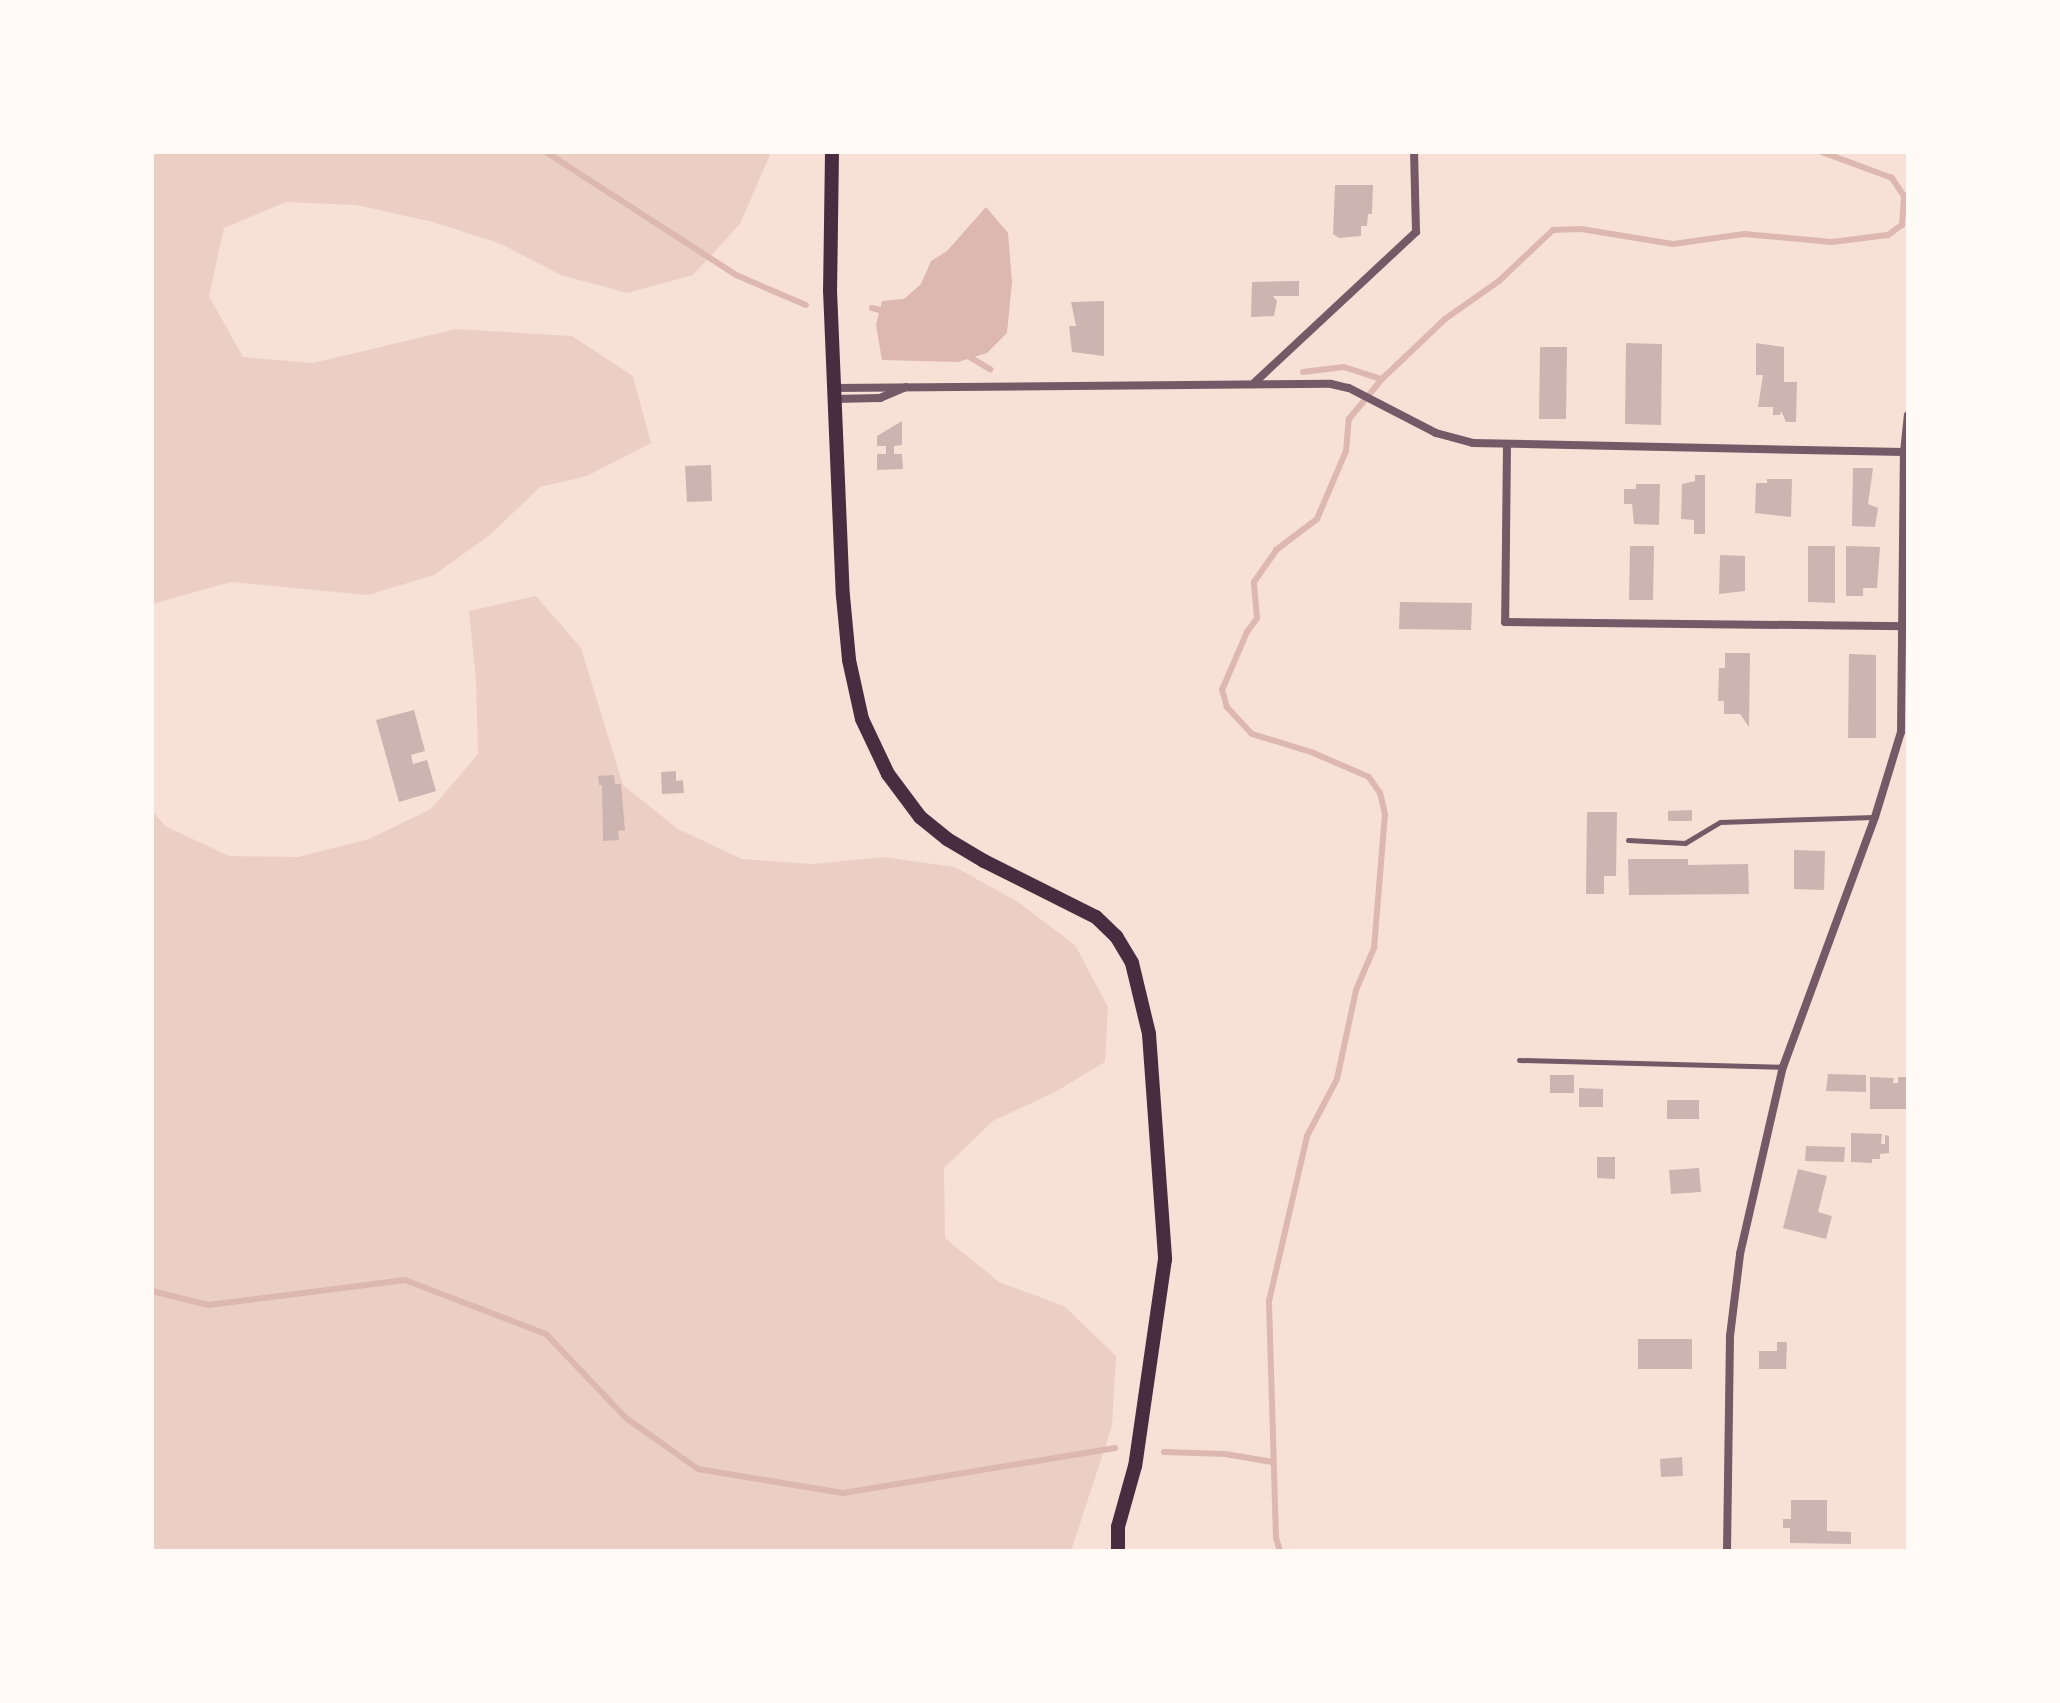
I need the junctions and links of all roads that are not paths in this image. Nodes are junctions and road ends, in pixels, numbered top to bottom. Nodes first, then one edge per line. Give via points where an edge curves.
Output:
1 (832, 152) edge
2 (1414, 152) edge
3 (1252, 385) junction
4 (834, 393) junction
5 (1908, 415) edge
6 (1507, 444) junction
7 (1904, 452) junction
8 (1905, 626) edge
9 (1904, 732) edge
10 (1875, 817) junction
11 (1628, 840) dead end
12 (1519, 1060) dead end
13 (1783, 1067) junction
14 (1118, 1551) edge
15 (1727, 1551) edge

1 - 4 main road
2 - 3 street via 1416,232
3 - 4 street via 910,386
3 - 6 street via 1349,388 1436,433 1473,443
4 - 14 main road via 849,660 862,719 888,774 920,817 947,839 1096,917 1116,936 1132,963 1149,1034 1165,1259
5 - 7 street
6 - 7 street
6 - 8 street via 1505,622
7 - 8 street
8 - 9 street
9 - 10 street
10 - 11 lane via 1720,822 1685,843
10 - 13 street
12 - 13 lane
13 - 15 street via 1738,1267 1730,1336

